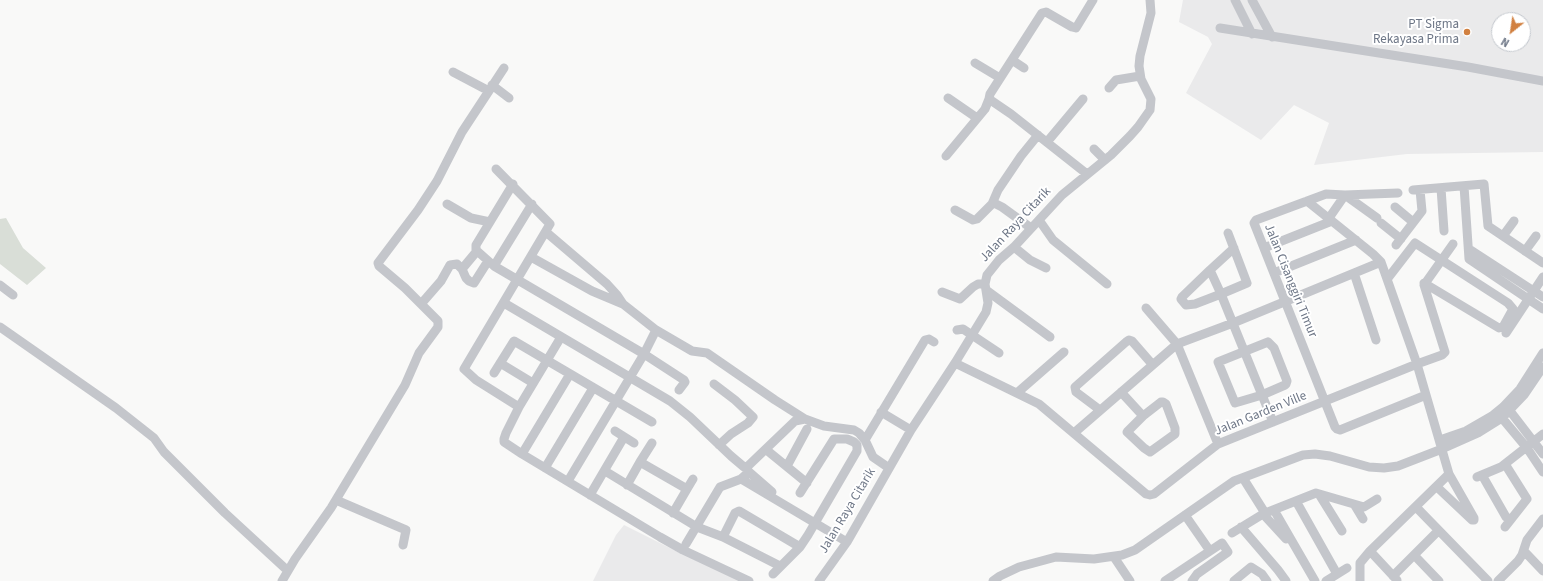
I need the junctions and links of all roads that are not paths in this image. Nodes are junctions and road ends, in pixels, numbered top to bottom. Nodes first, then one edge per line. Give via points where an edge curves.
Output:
1 (1093, 0) edge
2 (1150, 0) edge
3 (1235, 0) edge
4 (1252, 0) edge
5 (1220, 28) dead end
6 (1252, 34) junction
7 (1272, 37) junction
8 (1012, 60) junction
9 (975, 63) dead end
10 (504, 68) dead end
11 (1024, 68) dead end
12 (453, 72) dead end
13 (1140, 76) junction
14 (1000, 78) junction
15 (1543, 81) edge
16 (491, 88) junction
17 (1109, 88) dead end
18 (509, 98) dead end
19 (948, 98) dead end
20 (1083, 99) dead end
21 (989, 100) junction
22 (977, 118) junction
23 (1038, 135) junction
24 (1047, 142) junction
25 (1094, 149) dead end
26 (946, 156) dead end
27 (1105, 160) junction
28 (496, 169) dead end
29 (1087, 174) junction
30 (513, 184) junction
31 (1464, 186) junction
32 (1441, 188) junction
33 (1398, 194) dead end
34 (1345, 195) junction
35 (1307, 201) junction
36 (447, 204) dead end
37 (532, 204) junction
38 (992, 204) junction
39 (1395, 207) dead end
40 (955, 210) dead end
41 (1331, 219) junction
42 (1039, 220) junction
43 (1514, 221) dead end
44 (490, 222) junction
45 (1413, 222) junction
46 (1031, 228) junction
47 (1444, 231) dead end
48 (546, 232) junction
49 (1228, 234) dead end
50 (1503, 236) junction
51 (1536, 236) dead end
52 (1356, 240) junction
53 (1453, 244) dead end
54 (1014, 247) junction
55 (1234, 248) junction
56 (1264, 248) junction
57 (1469, 248) junction
58 (477, 251) junction
59 (1526, 251) junction
60 (531, 257) junction
61 (1442, 261) junction
62 (1381, 262) junction
63 (491, 263) junction
64 (1543, 263) edge
65 (1046, 268) dead end
66 (462, 269) junction
67 (1210, 270) junction
68 (1274, 273) junction
69 (1354, 273) junction
70 (1543, 277) edge
71 (1388, 278) junction
72 (518, 280) junction
73 (1424, 283) junction
74 (1107, 284) dead end
75 (0, 285) edge
76 (985, 287) junction
77 (1534, 291) junction
78 (942, 292) dead end
79 (1221, 294) junction
80 (14, 295) dead end
81 (1543, 297) edge
82 (1528, 299) junction
83 (1285, 302) junction
84 (504, 303) junction
85 (421, 304) junction
86 (623, 304) junction
87 (1146, 308) dead end
88 (1543, 309) edge
89 (1233, 322) junction
90 (0, 327) edge
91 (656, 330) junction
92 (957, 330) dead end
93 (1506, 333) dead end
94 (972, 334) junction
95 (561, 337) junction
96 (1050, 337) dead end
97 (1376, 340) dead end
98 (934, 342) dead end
99 (1177, 344) junction
100 (1244, 351) junction
101 (1064, 352) dead end
102 (999, 353) dead end
103 (1543, 353) edge
104 (644, 354) junction
105 (546, 360) junction
106 (500, 363) junction
107 (955, 363) junction
108 (1152, 364) junction
109 (1417, 364) junction
110 (1543, 367) edge
111 (494, 373) dead end
112 (570, 374) junction
113 (631, 378) junction
114 (533, 383) junction
115 (714, 384) dead end
116 (593, 388) junction
117 (679, 390) dead end
118 (1121, 392) junction
119 (1017, 393) junction
120 (1262, 395) junction
121 (1426, 395) junction
122 (615, 402) junction
123 (1325, 402) junction
124 (519, 407) junction
125 (1100, 410) junction
126 (1510, 411) junction
127 (881, 412) junction
128 (1143, 416) junction
129 (1502, 418) junction
130 (805, 419) junction
131 (652, 422) dead end
132 (1273, 422) junction
133 (807, 429) dead end
134 (911, 430) junction
135 (615, 432) dead end
136 (1074, 433) junction
137 (1543, 434) edge
138 (624, 437) junction
139 (864, 440) junction
140 (634, 443) dead end
141 (652, 443) dead end
142 (1218, 444) junction
143 (1531, 444) junction
144 (719, 445) junction
145 (1441, 445) junction
146 (798, 446) junction
147 (769, 452) dead end
148 (522, 454) junction
149 (1543, 454) edge
150 (777, 459) junction
151 (640, 462) junction
152 (1505, 464) junction
153 (787, 466) junction
154 (545, 468) junction
155 (889, 468) junction
156 (605, 471) junction
157 (1543, 472) edge
158 (1449, 474) junction
159 (1246, 477) junction
160 (693, 479) dead end
161 (568, 481) junction
162 (806, 483) junction
163 (627, 485) junction
164 (1437, 487) junction
165 (687, 489) junction
166 (800, 493) dead end
167 (1319, 494) junction
168 (590, 495) junction
169 (1377, 499) dead end
170 (336, 500) junction
171 (1296, 501) junction
172 (1354, 504) junction
173 (1416, 507) junction
174 (1268, 512) junction
175 (673, 513) junction
176 (1185, 515) junction
177 (1363, 519) dead end
178 (815, 523) junction
179 (1542, 523) edge
180 (697, 527) junction
181 (1241, 527) junction
182 (1342, 530) dead end
183 (1438, 531) junction
184 (1232, 533) dead end
185 (722, 537) junction
186 (847, 542) junction
187 (686, 544) dead end
188 (404, 545) dead end
189 (800, 547) junction
190 (1210, 551) junction
191 (1370, 551) junction
192 (1524, 551) junction
193 (1414, 556) junction
194 (1114, 557) junction
195 (780, 566) junction
196 (1347, 568) dead end
197 (288, 571) junction
198 (1543, 571) edge
199 (773, 574) dead end
200 (1337, 574) junction
201 (1395, 579) edge
202 (282, 581) edge
203 (749, 581) edge
204 (819, 581) edge
205 (993, 581) edge
206 (1130, 581) edge
207 (1165, 581) edge
208 (1192, 581) edge
209 (1234, 581) edge
210 (1267, 581) edge
211 (1286, 581) edge
212 (1315, 581) edge
213 (1326, 581) edge
214 (1360, 581) edge
215 (1439, 581) edge
216 (1488, 581) edge
217 (1498, 581) edge

1 - 8 street via 1076,28 1044,12
2 - 13 street, Jalan Raya Citarik via 1151,13 1140,56
3 - 6 street
4 - 7 street
5 - 6 street
6 - 7 street
7 - 15 street
8 - 11 street
8 - 14 street
9 - 14 street
10 - 16 street
12 - 16 street
13 - 17 street via 1116,80
13 - 27 street, Jalan Raya Citarik via 1152,99 1150,110 1138,127
14 - 21 street
16 - 18 street
16 - 85 street via 462,132 437,181 378,263
19 - 22 street
20 - 24 street
21 - 22 street
21 - 23 street
22 - 26 street
23 - 24 street
23 - 38 street via 998,190
24 - 29 street
25 - 27 street
27 - 29 street, Jalan Raya Citarik
28 - 30 street
29 - 42 street, Jalan Raya Citarik via 1062,195
30 - 37 street
30 - 44 street
31 - 32 street
31 - 50 street via 1484,184 1488,226
31 - 57 street
32 - 45 street via 1416,190 1422,211
32 - 47 street
33 - 34 street
34 - 35 street via 1326,194
34 - 41 street
34 - 45 street via 1379,221 1398,242
35 - 41 street
35 - 56 street, Jalan Cisanggiri Timur via 1254,221
36 - 44 street via 471,218
37 - 48 street via 550,223
37 - 63 street
38 - 40 street via 977,219 972,220
38 - 46 street via 1002,207
39 - 45 street
41 - 52 street
41 - 56 street
42 - 46 street, Jalan Raya Citarik
42 - 74 street via 1053,240
43 - 50 street
44 - 58 street via 476,245
46 - 54 street, Jalan Raya Citarik
48 - 60 street
48 - 86 street via 607,284
49 - 55 street
50 - 59 street
51 - 59 street
52 - 62 street
52 - 68 street
53 - 61 street
54 - 65 street via 1030,260
54 - 76 street, Jalan Raya Citarik via 987,275
55 - 67 street
55 - 79 street via 1247,283
56 - 68 street, Jalan Cisanggiri Timur
57 - 77 street
57 - 82 street via 1469,259
58 - 63 street
58 - 66 street
59 - 64 street
60 - 72 street
60 - 86 street via 592,291
61 - 71 street via 1415,243
61 - 73 street
61 - 73 street via 1512,306 1513,309 1503,327 1499,328
62 - 69 street
62 - 71 street
63 - 66 street via 474,283 466,278
63 - 72 street
66 - 85 street via 457,264 450,265 441,281
67 - 79 street
67 - 79 street via 1182,296 1182,302 1186,305 1194,304
68 - 83 street, Jalan Cisanggiri Timur
69 - 83 street
69 - 97 street
70 - 77 street
71 - 109 street
72 - 84 street
72 - 104 street
73 - 109 street, Jalan Garden Ville via 1445,350 1442,355
75 - 80 street
76 - 78 street via 978,284 960,299
76 - 94 street, Jalan Raya Citarik via 988,307
76 - 96 street
77 - 81 street
77 - 82 street
79 - 89 street
82 - 88 street
82 - 93 street
83 - 89 street
83 - 123 street, Jalan Cisanggiri Timur
84 - 95 street
84 - 124 street via 464,369 476,380
85 - 170 street via 438,321 438,327 419,352 405,385
86 - 91 street
87 - 99 street
89 - 99 street
89 - 100 street
90 - 197 street via 116,408 154,438 164,452 220,508
91 - 104 street
91 - 130 street via 692,351 707,353
92 - 94 street via 963,329
94 - 102 street
94 - 107 street, Jalan Raya Citarik
95 - 105 street
95 - 113 street
98 - 127 street via 928,339 924,341
99 - 108 street
99 - 142 street
100 - 120 street
100 - 120 street via 1268,342 1274,348 1287,381 1286,384
100 - 120 street via 1219,360 1218,363 1235,403
101 - 119 street
103 - 145 street via 1520,389 1502,407 1489,418
104 - 113 street
104 - 117 street via 684,380
105 - 106 street via 514,341
105 - 112 street
105 - 114 street
106 - 111 street
106 - 114 street
107 - 119 street, Jalan Garden Ville
107 - 134 street, Jalan Raya Citarik
108 - 118 street
108 - 125 street via 1129,340 1075,387 1076,392
109 - 121 street
109 - 123 street, Jalan Garden Ville
110 - 126 street via 1524,396
112 - 116 street
112 - 148 street
113 - 122 street
113 - 144 street via 670,401
114 - 124 street
115 - 144 street via 753,417
116 - 122 street
116 - 154 street
118 - 125 street
118 - 128 street
119 - 136 street, Jalan Garden Ville via 1039,404
120 - 132 street
121 - 123 street, Jalan Cisanggiri Timur via 1340,430 1335,427
121 - 145 street
122 - 131 street
122 - 161 street
123 - 132 street, Jalan Garden Ville
124 - 148 street via 504,439 508,446
125 - 136 street
126 - 129 street
126 - 143 street
127 - 134 street
127 - 139 street
128 - 128 street via 1163,402 1175,428 1173,436 1152,452 1148,452 1127,432
129 - 143 street
129 - 145 street via 1478,433
130 - 139 street via 824,426 854,430
130 - 144 street via 795,421 746,467
132 - 142 street, Jalan Garden Ville
133 - 146 street
134 - 155 street, Jalan Raya Citarik
135 - 138 street
136 - 142 street, Jalan Garden Ville via 1150,495
137 - 143 street
138 - 140 street
138 - 156 street
139 - 155 street via 873,457
141 - 151 street
143 - 149 street
143 - 152 street
143 - 157 street
145 - 158 street
145 - 159 street via 1398,466 1369,467 1315,454 1303,455
146 - 150 street
146 - 153 street
147 - 150 street
148 - 154 street
150 - 153 street
151 - 163 street
151 - 165 street
152 - 152 street via 1527,499 1508,523 1479,476
153 - 162 street
154 - 161 street
155 - 186 street, Jalan Raya Citarik
156 - 163 street
156 - 168 street
158 - 164 street
158 - 164 street via 1474,520
159 - 174 street
159 - 176 street via 1234,482
160 - 165 street
161 - 168 street
162 - 166 street
162 - 178 street via 834,439 847,439 857,445 857,450
163 - 175 street
164 - 173 street
165 - 175 street
167 - 171 street
167 - 172 street
167 - 182 street
168 - 203 street via 683,550
169 - 172 street via 1364,507
170 - 188 street via 406,530
170 - 197 street
171 - 174 street
171 - 200 street
172 - 177 street
173 - 183 street
173 - 191 street
174 - 181 street
174 - 212 street via 1297,550
175 - 180 street
176 - 190 street
176 - 194 street via 1135,550
178 - 180 street via 741,479 720,487
178 - 186 street
178 - 189 street
179 - 192 street via 1527,540
180 - 185 street
180 - 187 street
181 - 184 street
181 - 211 street
183 - 193 street
183 - 216 street
185 - 189 street via 735,513 739,512
185 - 195 street
186 - 204 street, Jalan Raya Citarik
189 - 195 street
190 - 207 street
190 - 208 street via 1222,543 1228,552 1197,574
191 - 201 street
191 - 214 street via 1360,564
192 - 198 street
192 - 217 street via 1518,561
193 - 201 street
193 - 215 street
194 - 205 street via 1056,557 1019,567
194 - 206 street
195 - 199 street
196 - 200 street
197 - 202 street
200 - 213 street
209 - 210 street via 1251,567

